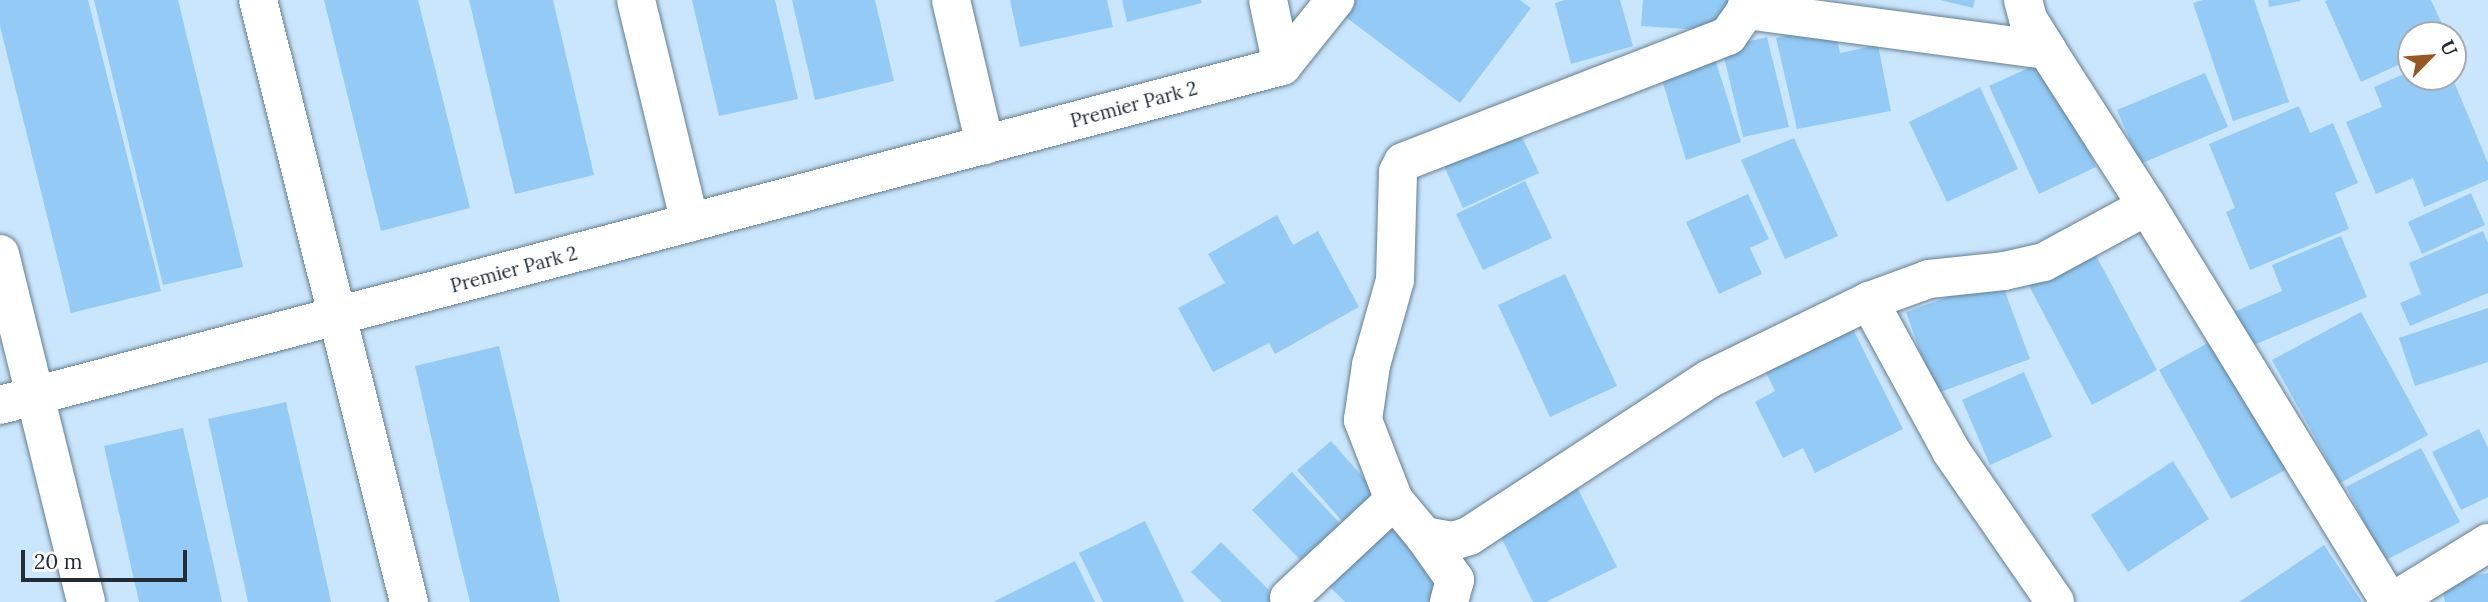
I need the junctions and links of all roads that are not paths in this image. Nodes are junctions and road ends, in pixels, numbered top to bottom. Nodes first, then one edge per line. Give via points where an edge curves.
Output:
1 (258, 0) edge
2 (636, 0) edge
3 (951, 0) edge
4 (1268, 0) edge
5 (1335, 0) edge
6 (2022, 0) edge
7 (1747, 5) edge
8 (2047, 50) junction
9 (1282, 66) junction
10 (985, 145) junction
11 (2147, 206) junction
12 (690, 223) junction
13 (0, 254) edge
14 (1870, 301) junction
15 (338, 316) junction
16 (18, 400) edge
17 (1394, 500) junction
18 (1424, 536) junction
19 (2488, 542) edge
20 (2049, 593) edge
21 (1289, 598) dead end
22 (86, 602) edge
23 (409, 602) edge
24 (1449, 602) edge
25 (2391, 602) edge

1 - 15 street
2 - 12 street
3 - 10 street
4 - 9 street
5 - 9 street
6 - 8 street
7 - 8 street
7 - 17 street via 1728,36 1403,162 1398,172 1395,279 1371,365 1363,420
8 - 11 street
9 - 10 street, Premier Park 2
10 - 12 street, Premier Park 2
11 - 14 street via 2044,262 1929,279
11 - 25 street
12 - 15 street, Premier Park 2
13 - 16 street
14 - 18 street via 1709,379 1469,536 1453,541
14 - 20 street via 1951,451
15 - 16 street, Premier Park 2
15 - 23 street
16 - 22 street
17 - 18 street
17 - 21 street
18 - 24 street via 1455,580
19 - 25 street

